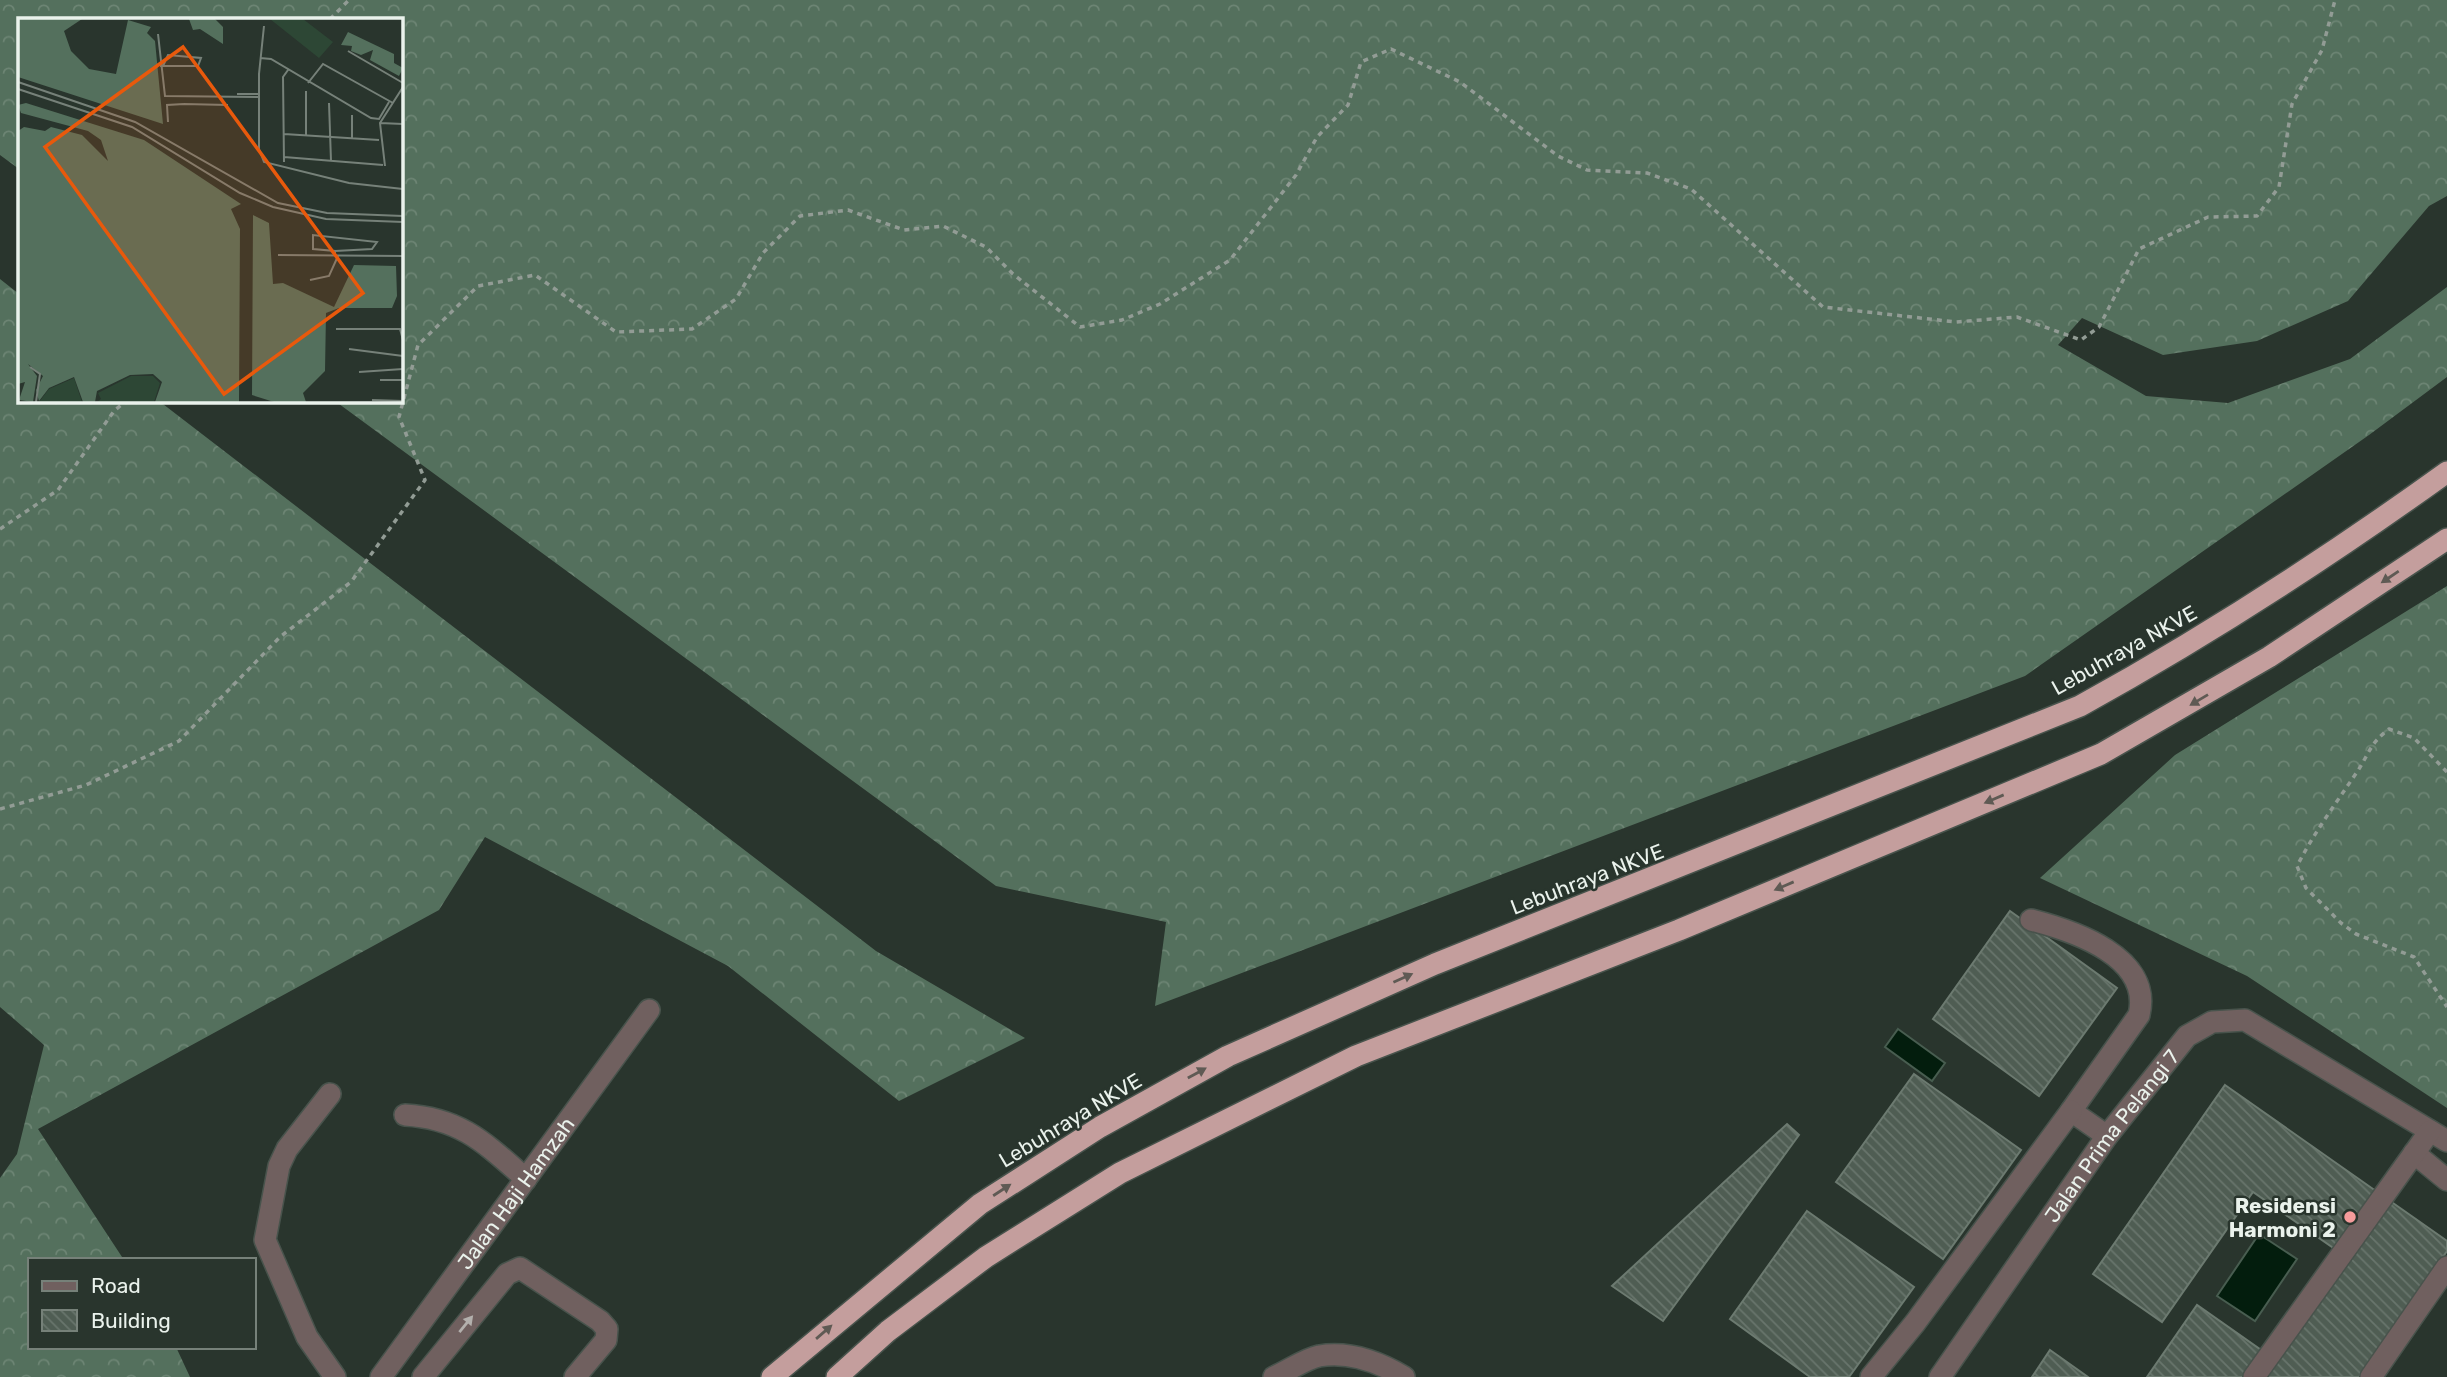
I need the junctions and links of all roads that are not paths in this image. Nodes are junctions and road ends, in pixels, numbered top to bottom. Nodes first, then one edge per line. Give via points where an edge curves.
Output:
1 (2447, 472) edge
2 (2447, 539) edge
3 (2031, 920) dead end
4 (649, 1010) dead end
5 (330, 1094) dead end
6 (2071, 1111) junction
7 (405, 1115) dead end
8 (2107, 1136) junction
9 (2439, 1136) edge
10 (2414, 1153) junction
11 (526, 1179) junction
12 (2447, 1180) edge
13 (2447, 1268) edge
14 (335, 1377) edge
15 (381, 1377) edge
16 (423, 1377) edge
17 (575, 1377) edge
18 (772, 1377) edge
19 (837, 1377) edge
20 (1274, 1377) edge
21 (1405, 1377) edge
22 (1871, 1377) edge
23 (1940, 1377) edge
24 (2254, 1377) edge
25 (2371, 1377) edge

18 -> 1 highway, Lebuhraya NKVE via 980,1204 1100,1127 1228,1056 1435,964 2080,706 2241,612
2 -> 19 highway via 2269,657 2101,754 1679,930 1356,1056 1120,1173 986,1257 888,1331
3 - 6 street via 2070,931 2119,959 2143,997 2138,1015
4 - 11 street, Jalan Haji Hamzah
5 - 14 street via 279,1166 265,1240 307,1337
6 - 8 street
6 - 22 street
7 - 11 street via 461,1126
8 - 9 street, Jalan Prima Pelangi 7 via 2187,1036 2212,1022 2245,1020
8 - 23 street, Jalan Prima Pelangi 7
9 - 10 street
10 - 12 street
10 - 24 street
11 - 15 street, Jalan Haji Hamzah
13 - 25 street
16 -> 17 street via 507,1274 520,1268 607,1329 606,1340
20 - 21 street via 1318,1356 1354,1356

